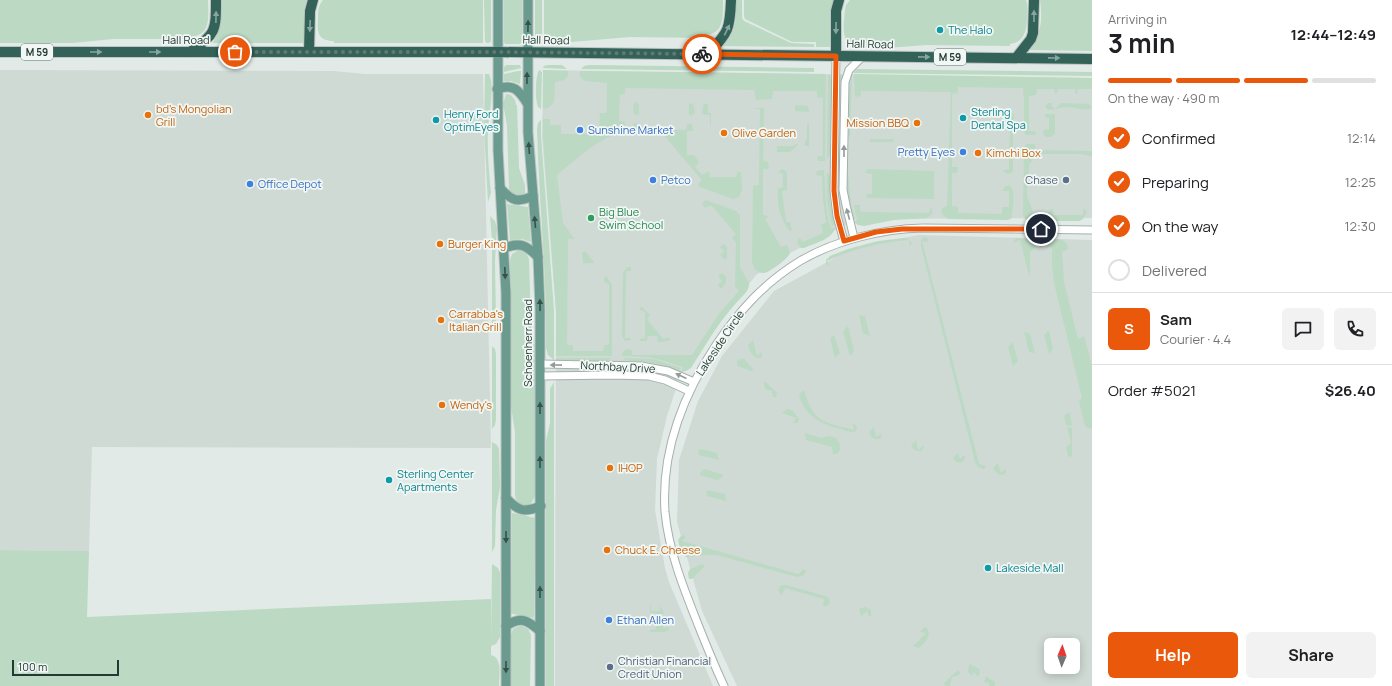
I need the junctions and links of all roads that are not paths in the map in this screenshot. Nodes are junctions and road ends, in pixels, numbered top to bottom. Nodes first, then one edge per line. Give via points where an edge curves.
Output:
1 (216, 0) edge
2 (313, 0) edge
3 (498, 0) edge
4 (528, 0) edge
5 (731, 0) edge
6 (839, 0) edge
7 (1034, 0) edge
8 (0, 52) edge
9 (190, 52) junction
10 (309, 52) junction
11 (498, 52) junction
12 (528, 52) junction
13 (708, 54) junction
14 (836, 56) junction
15 (862, 56) junction
16 (1016, 58) junction
17 (1092, 59) edge
18 (498, 89) junction
19 (527, 103) junction
20 (500, 188) junction
21 (533, 196) junction
22 (1092, 230) edge
23 (854, 238) junction
24 (844, 241) junction
25 (504, 248) junction
26 (538, 257) junction
27 (541, 364) junction
28 (540, 376) junction
29 (694, 382) junction
30 (689, 391) junction
31 (506, 498) junction
32 (540, 506) junction
33 (506, 626) junction
34 (540, 631) junction
35 (506, 686) edge
36 (540, 686) edge
37 (724, 686) edge

9 -> 1 highway via 214,30
2 -> 10 highway via 310,11
3 - 11 main road, Schoenherr Road
12 -> 4 main road, Schoenherr Road
13 -> 5 highway via 727,31
6 -> 14 highway via 836,11
16 -> 7 highway via 1034,33
8 -> 9 highway, Hall Road / M 59
9 - 10 highway, Hall Road / M 59
10 - 11 highway, Hall Road / M 59
11 - 12 highway, Hall Road / M 59
11 - 18 main road, Schoenherr Road
12 - 13 highway, Hall Road / M 59
19 -> 12 main road, Schoenherr Road
13 - 14 highway, Hall Road / M 59
14 - 15 highway, Hall Road / M 59
14 - 24 street via 834,191
15 -> 16 highway, Hall Road / M 59
23 -> 15 street via 843,190 845,82 849,70
16 -> 17 highway, Hall Road / M 59
18 - 19 main road via 512,87 522,94
18 - 20 main road, Schoenherr Road
21 -> 19 main road, Schoenherr Road
20 - 21 main road via 508,197 515,200 520,201
20 - 25 main road, Schoenherr Road
26 -> 21 main road, Schoenherr Road
22 - 23 street, Lakeside Circle via 908,228
23 - 24 street, Lakeside Circle
24 - 29 street, Lakeside Circle via 801,260 764,287 735,318
25 - 26 main road via 527,246
25 -> 31 main road, Schoenherr Road
27 -> 26 main road, Schoenherr Road
27 - 28 main road, Schoenherr Road
29 -> 27 street, Northbay Drive via 668,371 646,366
28 - 30 street, Northbay Drive via 649,376
32 -> 28 main road, Schoenherr Road
29 - 30 street, Lakeside Circle
30 - 37 street, Lakeside Circle via 675,427 668,457 665,494 667,523 677,571
31 - 32 main road via 519,509 528,510
31 -> 33 main road, Schoenherr Road
34 -> 32 main road, Schoenherr Road
33 - 34 main road via 514,621 523,620
33 -> 35 main road, Schoenherr Road
34 - 36 main road, Schoenherr Road

